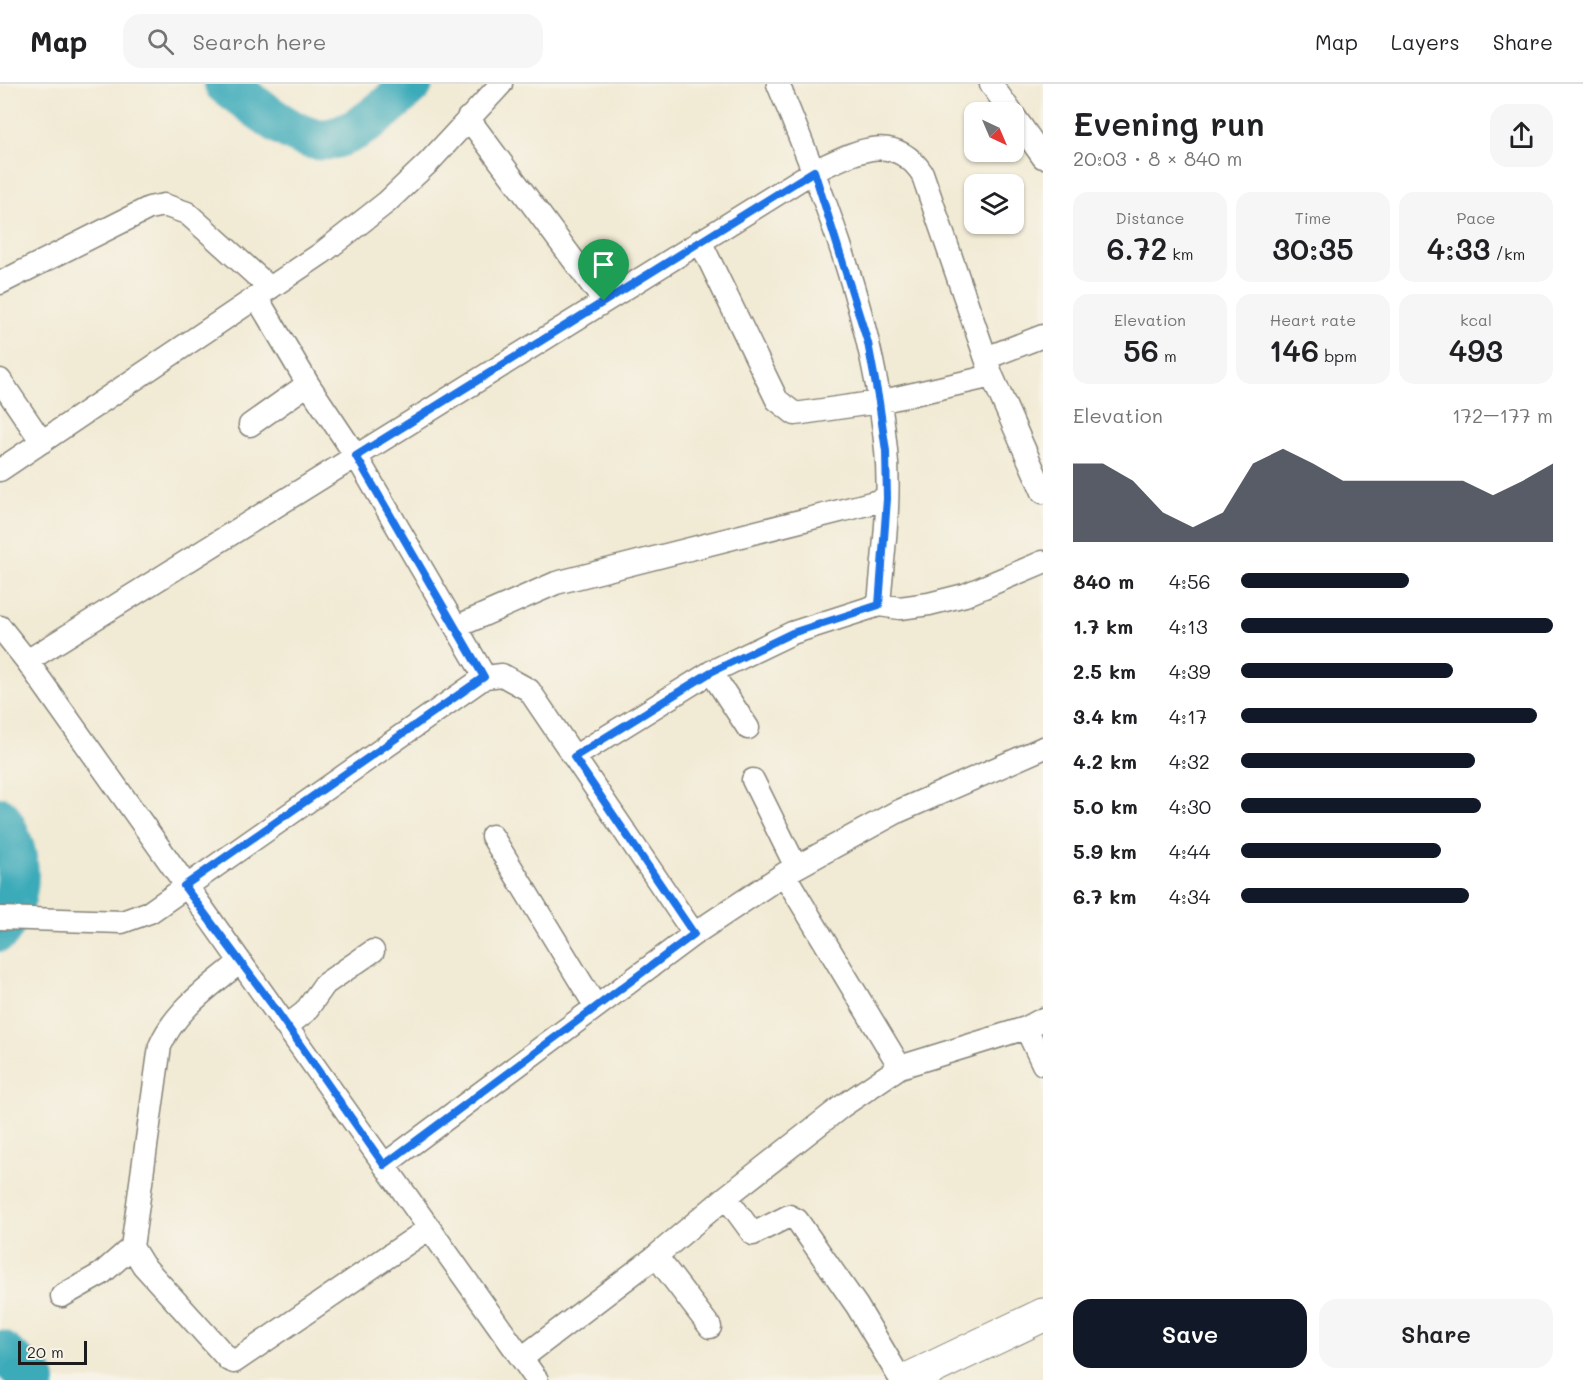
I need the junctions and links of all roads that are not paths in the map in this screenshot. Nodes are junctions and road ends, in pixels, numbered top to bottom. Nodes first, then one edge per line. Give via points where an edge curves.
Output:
1 (501, 84) edge
2 (778, 84) edge
3 (991, 84) edge
4 (1004, 102) edge
5 (468, 118) junction
6 (1024, 130) edge
7 (1043, 157) edge
8 (814, 171) junction
9 (700, 241) junction
10 (0, 283) edge
11 (264, 293) junction
12 (604, 301) junction
13 (1043, 336) edge
14 (989, 367) junction
15 (0, 380) edge
16 (308, 384) junction
17 (879, 402) junction
18 (250, 425) dead end
19 (42, 442) junction
20 (356, 456) junction
21 (0, 470) edge
22 (1043, 492) edge
23 (887, 499) junction
24 (1043, 562) edge
25 (879, 605) junction
26 (0, 627) edge
27 (456, 627) junction
28 (27, 661) junction
29 (711, 672) junction
30 (484, 677) junction
31 (748, 728) dead end
32 (1043, 748) edge
33 (574, 757) junction
34 (753, 780) dead end
35 (492, 836) dead end
36 (790, 870) junction
37 (184, 886) junction
38 (0, 918) edge
39 (694, 934) junction
40 (373, 951) dead end
41 (240, 962) junction
42 (596, 1007) junction
43 (1034, 1023) edge
44 (287, 1026) junction
45 (1043, 1064) edge
46 (900, 1067) junction
47 (384, 1165) junction
48 (726, 1197) junction
49 (428, 1229) junction
50 (132, 1247) junction
51 (656, 1256) junction
52 (62, 1296) dead end
53 (1043, 1315) edge
54 (710, 1327) dead end
55 (522, 1358) junction
56 (537, 1380) edge
57 (901, 1380) edge
58 (907, 1380) edge

1 - 5 street
2 - 8 street
3 - 4 street
5 - 11 street via 387,202
5 - 12 street
6 - 7 street
8 - 9 street
8 - 14 street via 861,150 886,147 917,166
8 - 17 street via 868,343
9 - 12 street
9 - 17 street via 784,408 802,415
10 - 11 street via 149,208 164,205 187,213
11 - 16 street
11 - 19 street
12 - 20 street
13 - 14 street
14 - 17 street
14 - 22 street
15 - 19 street
16 - 18 street
16 - 20 street
17 - 23 street
19 - 21 street
20 - 27 street
20 - 28 street
23 - 25 street
23 - 27 street via 556,583
24 - 25 street via 965,595 900,608
25 - 29 street via 792,633
26 - 28 street
27 - 30 street
28 - 37 street
29 - 31 street
29 - 33 street
30 - 33 street via 502,675 529,690
30 - 37 street
32 - 36 street via 897,812
33 - 39 street
34 - 36 street
35 - 42 street
36 - 39 street
36 - 46 street
37 - 38 street via 150,912 122,922
37 - 41 street
39 - 42 street
40 - 44 street via 325,984 305,1012
41 - 44 street
41 - 50 street via 186,1009 165,1033 160,1046
42 - 47 street
43 - 45 street
43 - 46 street
44 - 47 street
46 - 48 street via 841,1107
47 - 49 street
48 - 51 street
48 - 57 street via 753,1234 789,1216 797,1220
49 - 50 street via 234,1362 143,1265
49 - 55 street
50 - 52 street via 101,1274
51 - 54 street
51 - 55 street
53 - 58 street
55 - 56 street

